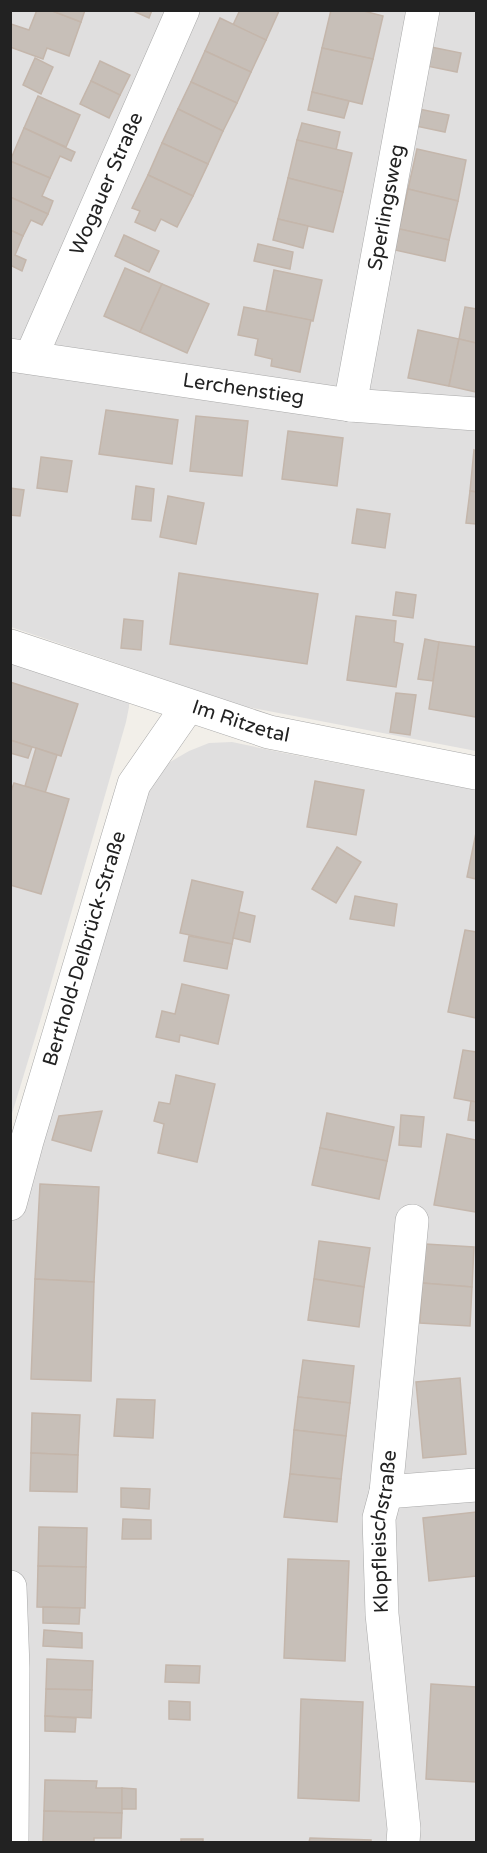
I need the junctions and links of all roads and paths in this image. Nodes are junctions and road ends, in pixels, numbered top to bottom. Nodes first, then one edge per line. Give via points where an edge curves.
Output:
1 (183, 10) edge
2 (423, 10) edge
3 (21, 356) edge
4 (350, 405) junction
5 (477, 414) edge
6 (10, 646) edge
7 (188, 706) junction
8 (477, 773) edge
9 (10, 1204) edge
10 (412, 1221) dead end
11 (477, 1485) edge
12 (386, 1492) junction
13 (10, 1587) edge
14 (12, 1842) edge
15 (403, 1842) edge

1 - 3 street, Wogauer Straße
2 - 4 street, Sperlingsweg
3 - 4 street, Lerchenstieg
4 - 5 street, Lerchenstieg
6 - 7 street, Im Ritzetal
7 - 8 street, Im Ritzetal via 269,732
7 - 9 street, Berthold-Delbrück-Straße via 135,784
10 - 12 street, Klopfleischstraße
11 - 12 street
12 - 15 street, Klopfleischstraße via 379,1518 382,1614
13 - 14 street

